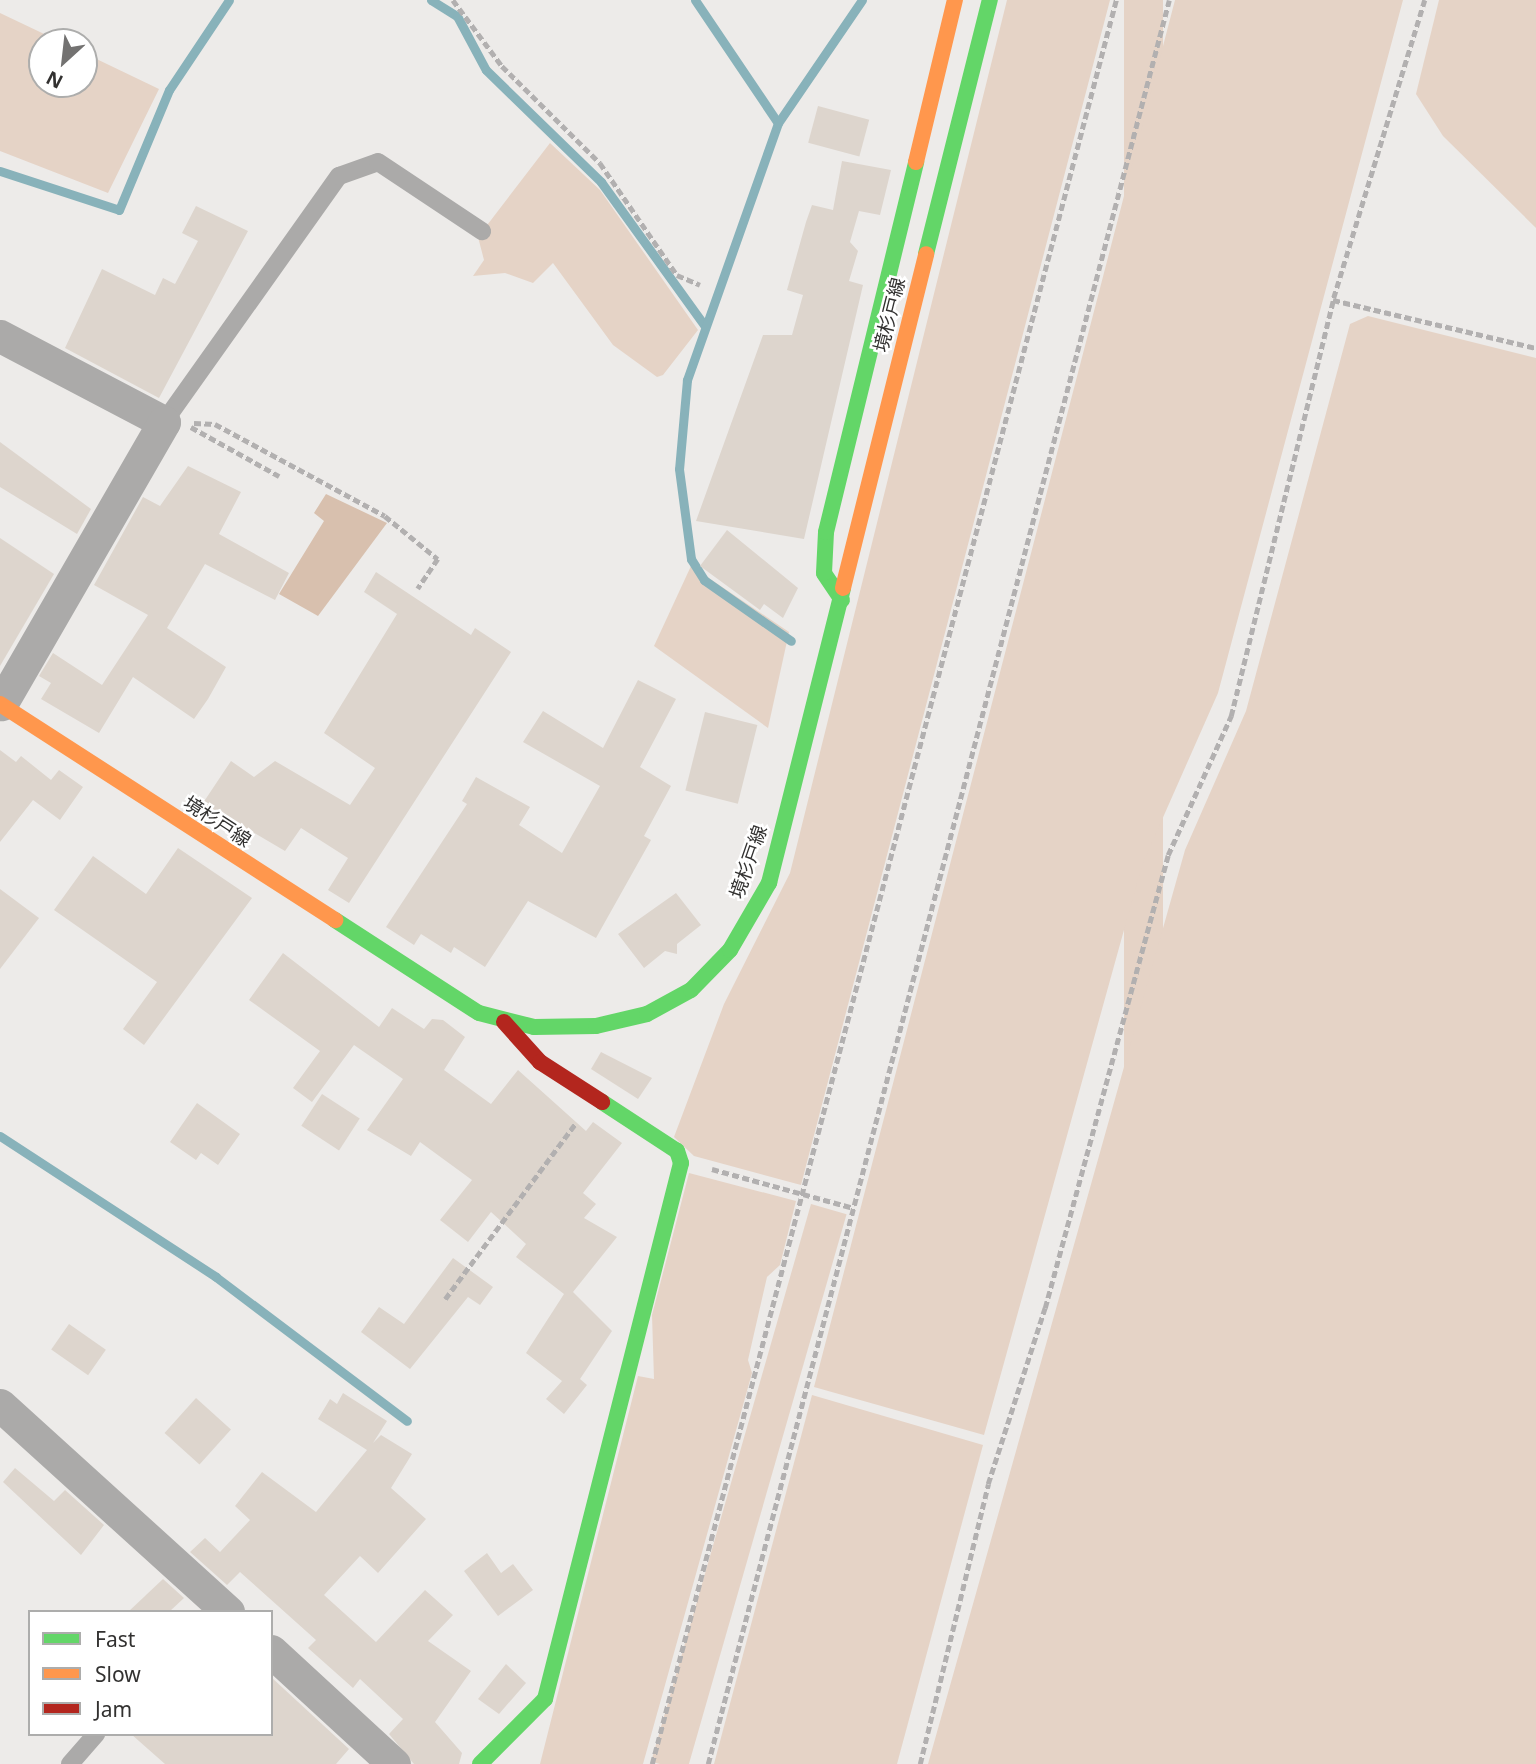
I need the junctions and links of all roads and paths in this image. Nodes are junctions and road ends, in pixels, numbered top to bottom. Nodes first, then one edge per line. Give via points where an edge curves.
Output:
1 (453, 0) edge
2 (955, 0) edge
3 (990, 0) edge
4 (1116, 0) edge
5 (1169, 0) edge
6 (1425, 0) edge
7 (482, 231) dead end
8 (700, 285) dead end
9 (1333, 300) junction
10 (0, 336) edge
11 (1536, 348) edge
12 (173, 422) junction
13 (279, 476) dead end
14 (418, 589) dead end
15 (842, 600) junction
16 (1, 704) edge
17 (504, 1022) junction
18 (594, 1098) junction
19 (707, 1168) dead end
20 (805, 1195) junction
21 (854, 1208) junction
22 (445, 1299) dead end
23 (1, 1408) edge
24 (217, 1608) edge
25 (273, 1653) edge
26 (94, 1736) edge
27 (70, 1764) edge
28 (394, 1764) edge
29 (480, 1764) edge
30 (652, 1764) edge
31 (708, 1764) edge
32 (920, 1764) edge

1 - 8 path via 502,66 600,163 677,275
2 - 15 main road via 826,532 824,573
3 - 15 main road, 境杉戸線
4 - 20 path
5 - 21 path
6 - 9 path
7 - 12 lane via 378,162 339,177
9 - 11 path
9 - 32 path via 1231,716 1168,855 1045,1308 988,1484
10 - 12 street
12 - 13 path
12 - 14 path via 215,424 385,516 438,559
12 - 16 street
15 - 17 main road, 境杉戸線 via 769,883 730,950 670,1003 622,1021 565,1028
16 - 17 main road, 境杉戸線 via 445,994
17 - 18 main road via 540,1062
18 - 22 path
18 - 29 main road via 677,1151 681,1163 545,1699
19 - 20 path
20 - 21 path
20 - 30 path
21 - 31 path
23 - 24 street
25 - 28 street
26 - 27 lane

